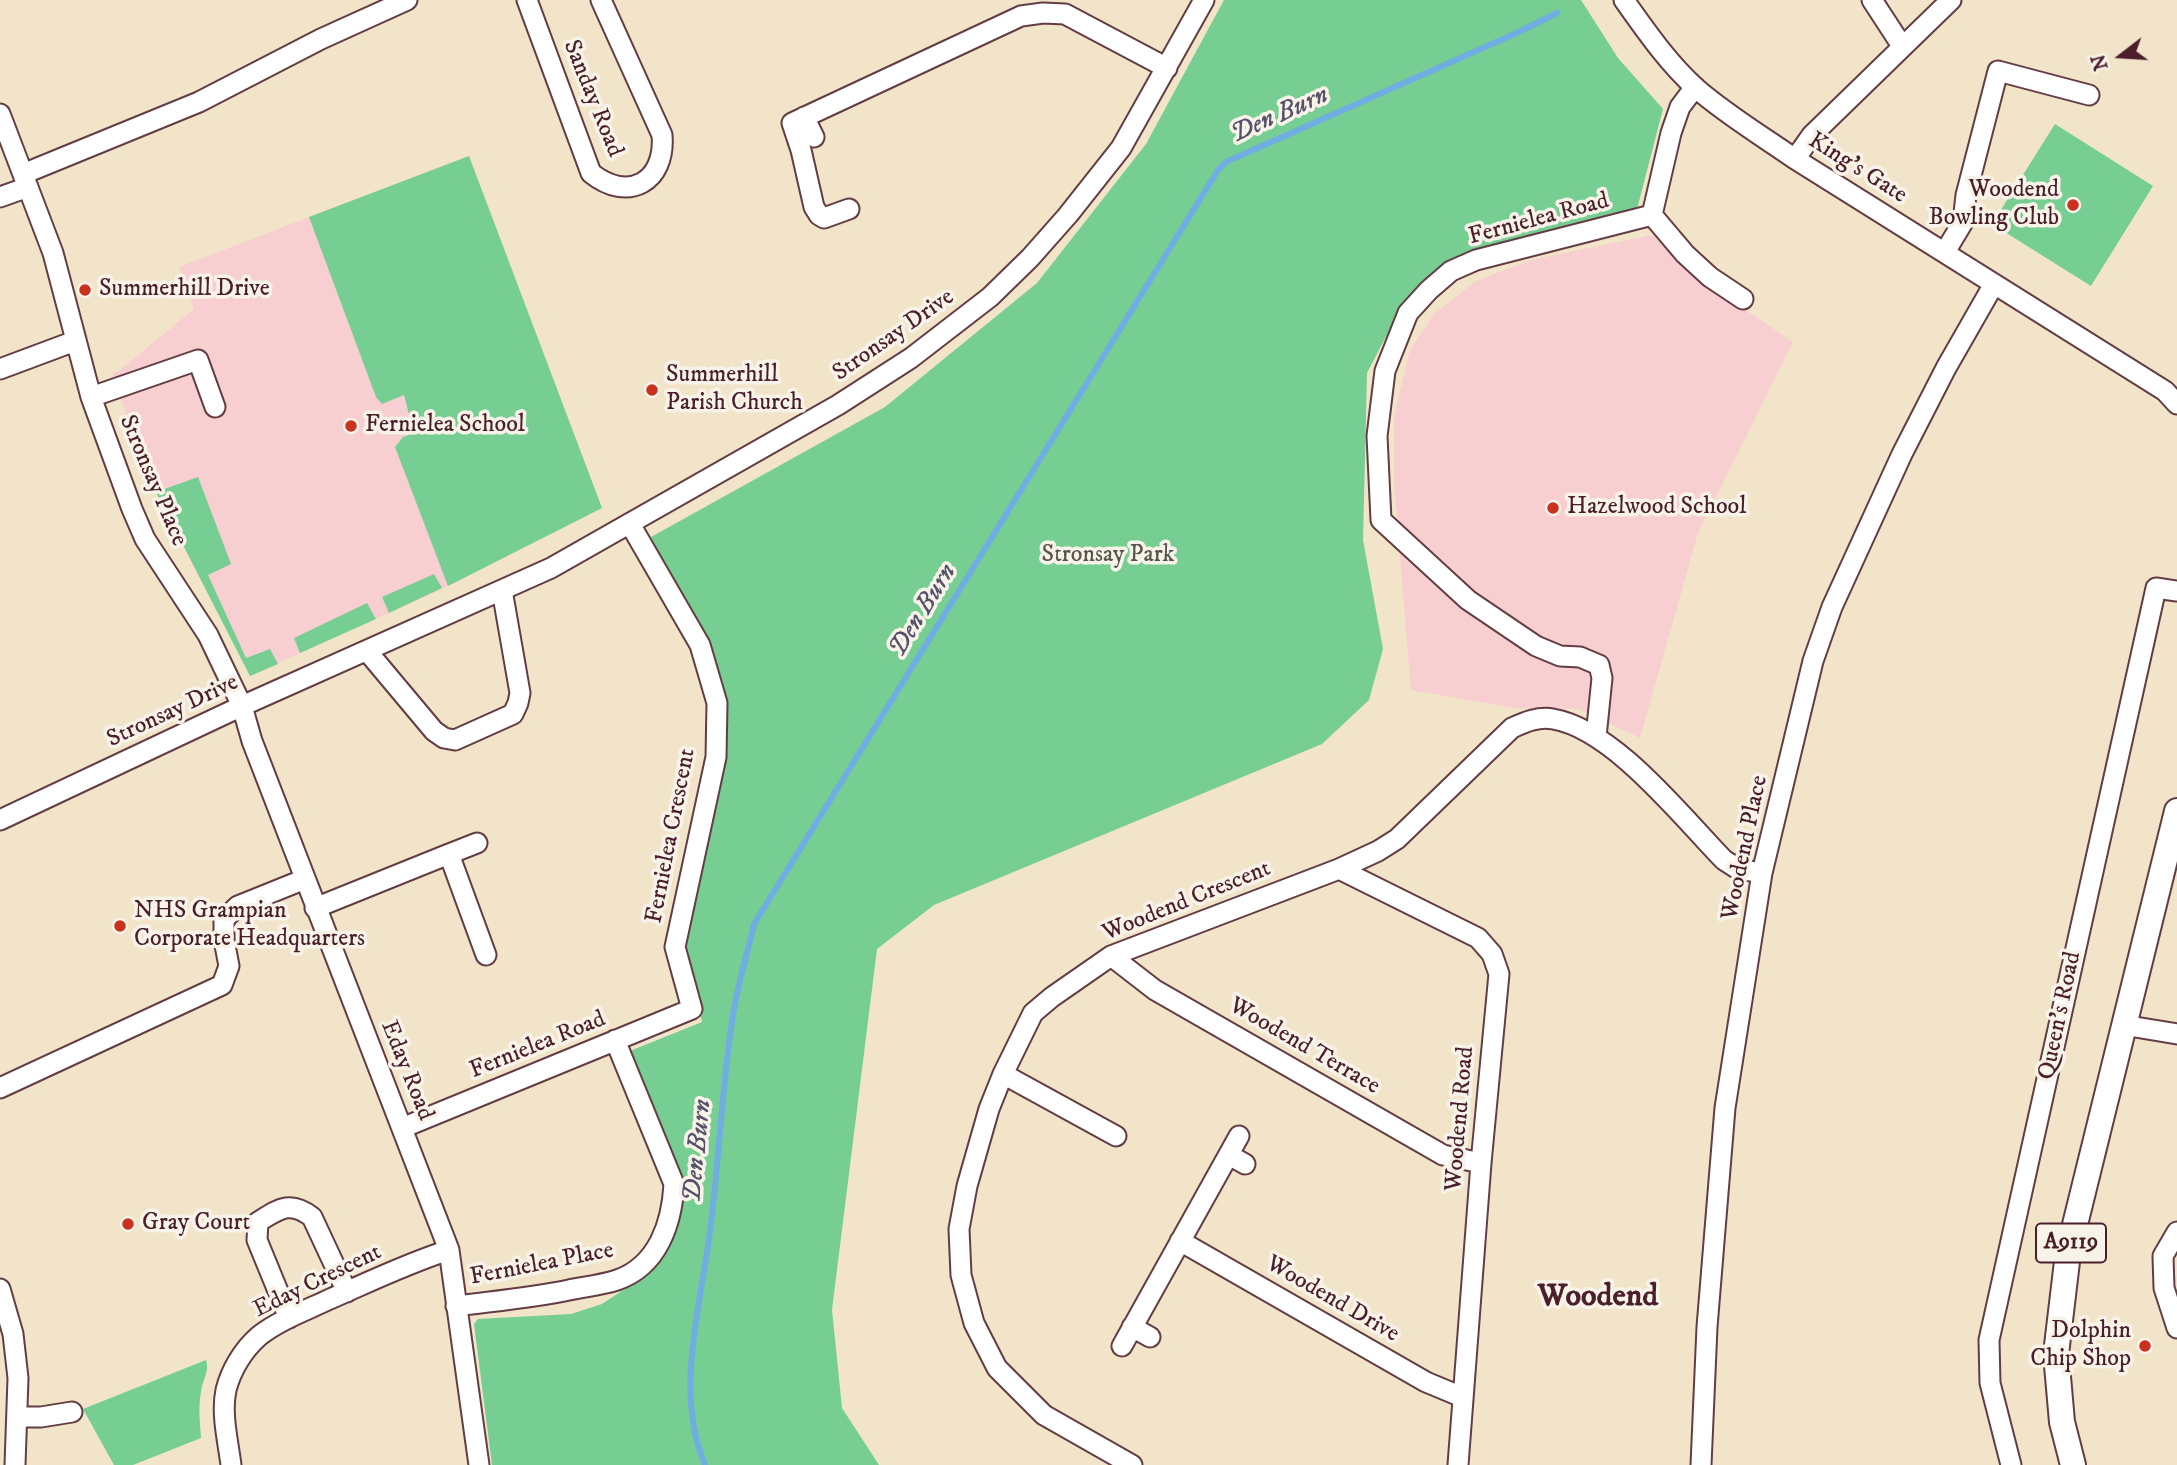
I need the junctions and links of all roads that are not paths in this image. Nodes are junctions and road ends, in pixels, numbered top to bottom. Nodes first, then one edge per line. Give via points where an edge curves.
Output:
1 (407, 0) edge
2 (527, 0) edge
3 (601, 0) edge
4 (1204, 0) edge
5 (1624, 0) edge
6 (1872, 0) edge
7 (1951, 0) edge
8 (1902, 46) junction
9 (1167, 68) junction
10 (1695, 87) junction
11 (2089, 95) dead end
12 (0, 114) edge
13 (798, 120) junction
14 (814, 138) dead end
15 (1795, 159) junction
16 (26, 180) junction
17 (0, 197) edge
18 (849, 209) dead end
19 (1652, 215) junction
20 (1945, 252) junction
21 (1994, 284) junction
22 (1743, 299) dead end
23 (75, 341) junction
24 (0, 369) edge
25 (2173, 396) edge
26 (91, 397) junction
27 (215, 407) dead end
28 (629, 524) junction
29 (502, 590) junction
30 (2177, 591) edge
31 (367, 651) junction
32 (242, 706) junction
33 (1596, 737) junction
34 (2177, 811) edge
35 (0, 820) edge
36 (477, 844) dead end
37 (449, 855) junction
38 (1339, 869) junction
39 (1762, 873) junction
40 (304, 879) junction
41 (315, 908) junction
42 (486, 955) dead end
43 (1111, 956) junction
44 (692, 1009) joint
45 (2123, 1025) junction
46 (2177, 1034) edge
47 (615, 1040) junction
48 (1003, 1074) junction
49 (0, 1087) edge
50 (402, 1128) junction
51 (1116, 1136) dead end
52 (1239, 1136) dead end
53 (1481, 1163) junction
54 (2177, 1232) edge
55 (1180, 1241) junction
56 (449, 1250) junction
57 (0, 1289) edge
58 (347, 1292) junction
59 (456, 1306) junction
60 (289, 1318) junction
61 (1132, 1327) junction
62 (2177, 1328) edge
63 (1150, 1337) dead end
64 (1122, 1346) dead end
65 (1462, 1397) junction
66 (72, 1412) dead end
67 (18, 1417) junction
68 (15, 1465) edge
69 (231, 1465) edge
70 (479, 1465) edge
71 (1132, 1465) edge
72 (1458, 1465) edge
73 (1701, 1465) edge
74 (2011, 1465) edge
75 (2073, 1465) edge

1 - 16 street via 200,102
2 - 3 street, Sanday Road via 591,173 620,187 639,185 659,166 662,135
4 - 9 street, Stronsay Drive
5 - 10 street, King's Gate via 1652,40
6 - 8 street
7 - 8 street
8 - 15 street via 1812,135
9 - 13 street via 1065,14 1021,16
9 - 28 street, Stronsay Drive via 1121,148 1053,232 990,297 911,358 838,405
10 - 15 street, King's Gate
10 - 19 street via 1675,120
11 - 20 street via 1998,71 1963,222
12 - 16 street, Stronsay Place
13 - 14 street
13 - 18 street via 814,207 824,218
15 - 20 street, King's Gate
16 - 17 street
16 - 23 street, Stronsay Place via 54,253
19 - 22 street via 1685,254
19 - 33 street, Fernielea Road via 1476,260 1451,271 1408,313 1385,371 1377,436 1381,520 1468,600 1536,646 1599,665 1602,678
20 - 21 street, King's Gate
21 - 25 street, King's Gate
21 - 39 street, Woodend Place via 1915,429 1832,607 1813,660
23 - 24 street
23 - 26 street, Stronsay Place
26 - 27 street via 198,360
26 - 32 street, Stronsay Place via 145,539 208,635
28 - 29 street, Stronsay Drive
28 - 44 street, Fernielea Crescent via 700,645 717,703 716,757 675,947
29 - 31 street, Stronsay Drive
29 - 31 street via 520,693 513,714 455,740 444,738 434,732
30 - 74 street, Queen's Road via 2156,589 1989,1340 1990,1383
31 - 32 street, Stronsay Drive
32 - 35 street, Stronsay Drive
32 - 40 street, Eday Road
33 - 38 street, Woodend Crescent via 1552,718 1511,728 1397,839
33 - 39 street, Woodend Crescent via 1636,768 1724,860 1738,869
34 - 45 main road, A9119
36 - 37 street
37 - 41 street
37 - 42 street
38 - 43 street, Woodend Crescent
38 - 53 street, Woodend Road via 1478,938 1492,954 1499,974
39 - 73 street, Woodend Place via 1725,1108
40 - 41 street, Eday Road
40 - 49 street via 239,906 224,919 229,967 222,985
41 - 50 street, Eday Road
43 - 48 street, Woodend Crescent via 1033,1013
43 - 53 street, Woodend Terrace via 1155,990 1444,1155
44 - 47 street, Fernielea Road
45 - 46 street
45 - 75 main road, A9119 via 2068,1253 2056,1354 2061,1411
47 - 50 street, Fernielea Road
47 - 59 street, Fernielea Place via 674,1184 667,1229 654,1253 617,1280 540,1296
48 - 51 street
48 - 71 street, Woodend Crescent via 967,1186 959,1229 961,1275 974,1323 997,1368 1044,1415
50 - 56 street, Eday Road
52 - 55 street via 1237,1159
53 - 65 street, Woodend Road
54 - 62 street via 2163,1256 2164,1288
55 - 61 street
55 - 65 street, Woodend Drive via 1426,1382
56 - 58 street, Eday Crescent
56 - 59 street, Eday Road
57 - 67 street via 13,1334
58 - 60 street, Eday Crescent
58 - 60 street via 313,1217 288,1207 272,1213 258,1222 257,1240
59 - 70 street, Eday Road
60 - 69 street, Eday Crescent via 259,1336 239,1358 230,1378 226,1418
61 - 63 street
61 - 64 street
65 - 72 street, Woodend Road
66 - 67 street
67 - 68 street

